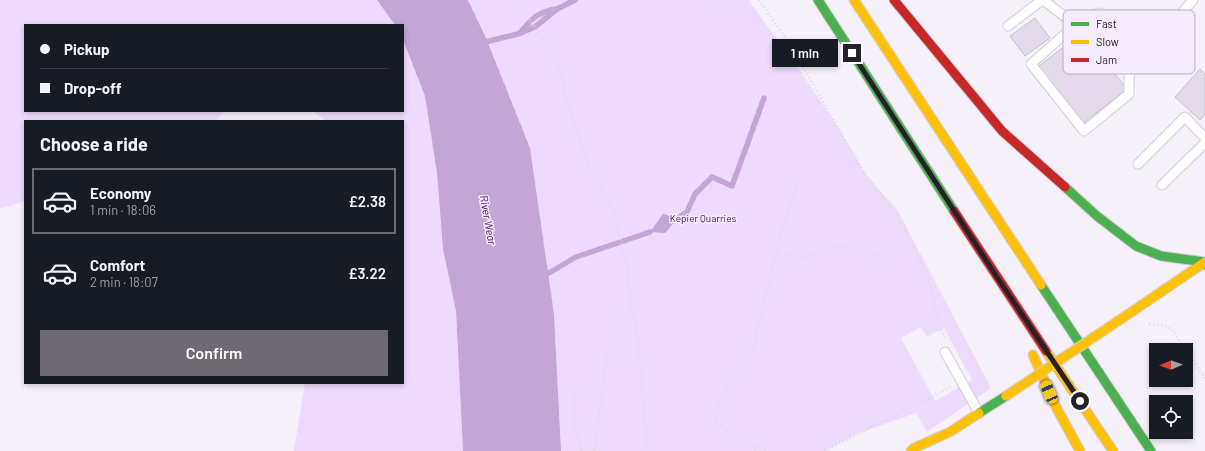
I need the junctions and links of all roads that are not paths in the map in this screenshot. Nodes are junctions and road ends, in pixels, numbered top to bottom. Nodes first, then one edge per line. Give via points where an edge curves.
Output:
1 (818, 0) edge
2 (854, 0) edge
3 (894, 0) edge
4 (1043, 0) edge
5 (1193, 0) edge
6 (1184, 10) edge
7 (1063, 15) edge
8 (1008, 26) dead end
9 (1063, 36) edge
10 (1130, 74) edge
11 (1205, 138) edge
12 (1205, 143) edge
13 (1138, 164) dead end
14 (1162, 185) dead end
15 (1205, 263) edge
16 (997, 277) junction
17 (1020, 327) dead end
18 (1030, 349) dead end
19 (945, 352) road end
20 (979, 413) junction
21 (950, 432) junction
22 (911, 451) edge
23 (933, 451) edge
24 (1080, 451) edge
25 (1113, 451) edge
26 (1151, 451) edge

1 - 16 main road
2 - 26 main road
3 - 15 main road via 1002,131 1097,216 1136,246 1161,256
4 - 7 lane
4 - 8 lane
5 - 6 lane
9 - 10 lane via 1031,64 1084,131 1129,94
11 - 13 lane via 1184,117
12 - 14 lane
15 - 20 main road, bridge
16 - 17 main road
16 - 25 main road
18 - 24 main road via 1056,407
19 - 20 lane
20 - 21 main road
21 - 22 main road
21 - 23 main road

